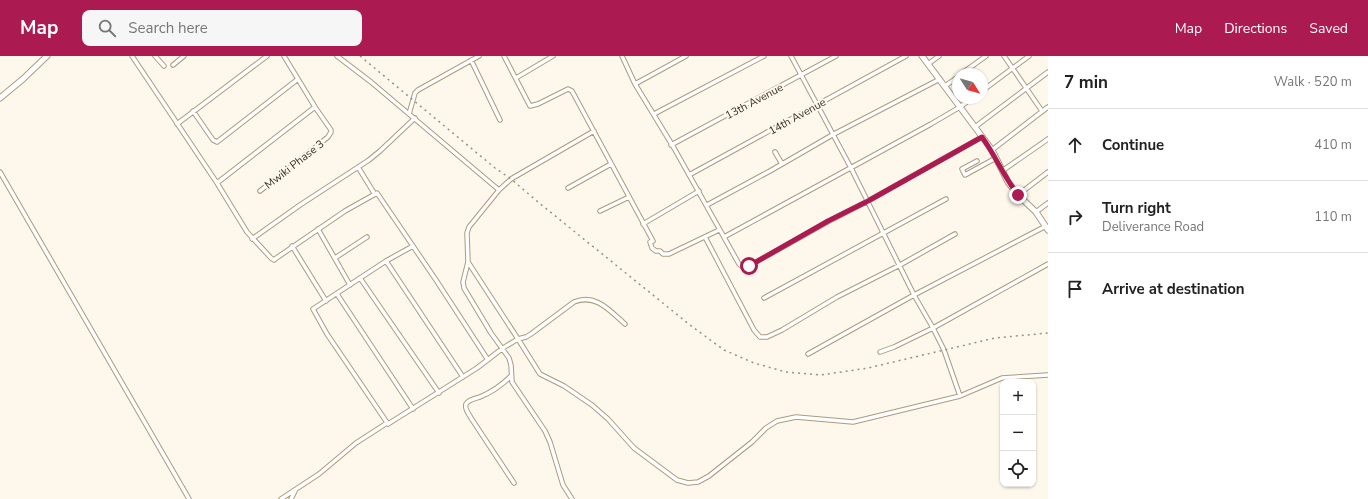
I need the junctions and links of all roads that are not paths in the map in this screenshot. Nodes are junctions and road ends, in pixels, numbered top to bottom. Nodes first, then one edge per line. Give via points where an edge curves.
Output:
1 (47, 56) edge
2 (132, 56) edge
3 (155, 56) edge
4 (184, 56) edge
5 (267, 56) edge
6 (284, 56) edge
7 (337, 56) edge
8 (478, 56) edge
9 (504, 56) edge
10 (553, 56) edge
11 (622, 56) edge
12 (686, 56) edge
13 (764, 56) edge
14 (790, 56) edge
15 (836, 56) edge
16 (906, 56) edge
17 (922, 56) edge
18 (939, 56) edge
19 (986, 56) edge
20 (1004, 56) edge
21 (1029, 56) edge
22 (471, 60) junction
23 (928, 64) junction
24 (173, 65) dead end
25 (164, 66) dead end
26 (969, 68) edge
27 (1013, 68) junction
28 (1048, 72) edge
29 (801, 75) junction
30 (516, 78) junction
31 (298, 79) junction
32 (940, 79) junction
33 (952, 81) edge
34 (635, 84) junction
35 (945, 86) junction
36 (988, 87) edge
37 (1026, 88) junction
38 (0, 98) edge
39 (964, 104) edge
40 (817, 105) junction
41 (315, 107) junction
42 (960, 107) junction
43 (1048, 107) edge
44 (193, 111) junction
45 (1042, 112) junction
46 (409, 114) junction
47 (654, 114) junction
48 (415, 118) junction
49 (500, 120) dead end
50 (177, 124) junction
51 (975, 127) junction
52 (594, 131) junction
53 (834, 134) junction
54 (982, 137) junction
55 (1048, 139) edge
56 (671, 145) junction
57 (992, 150) junction
58 (775, 152) dead end
59 (996, 158) junction
60 (977, 161) dead end
61 (611, 164) junction
62 (782, 164) junction
63 (358, 167) junction
64 (851, 168) junction
65 (1002, 170) junction
66 (0, 172) edge
67 (1048, 172) edge
68 (689, 175) junction
69 (217, 183) junction
70 (568, 188) dead end
71 (499, 190) junction
72 (260, 191) dead end
73 (699, 191) junction
74 (374, 193) junction
75 (1018, 195) junction
76 (629, 197) junction
77 (946, 198) dead end
78 (868, 201) junction
79 (1048, 203) edge
80 (707, 205) junction
81 (600, 211) dead end
82 (1036, 212) junction
83 (643, 224) junction
84 (1047, 228) edge
85 (318, 229) junction
86 (719, 230) junction
87 (884, 233) junction
88 (954, 234) dead end
89 (367, 237) dead end
90 (705, 237) junction
91 (724, 238) junction
92 (252, 239) junction
93 (292, 246) junction
94 (413, 246) junction
95 (335, 258) junction
96 (386, 261) junction
97 (468, 262) junction
98 (1048, 264) edge
99 (900, 265) junction
100 (360, 278) junction
101 (350, 284) junction
102 (337, 294) junction
103 (914, 295) junction
104 (764, 298) dead end
105 (326, 301) junction
106 (625, 324) dead end
107 (933, 328) junction
108 (518, 339) junction
109 (503, 348) junction
110 (880, 352) dead end
111 (808, 354) dead end
112 (488, 360) junction
113 (1048, 375) edge
114 (511, 376) junction
115 (463, 377) junction
116 (438, 393) junction
117 (960, 396) junction
118 (413, 409) junction
119 (387, 423) junction
120 (514, 483) dead end
121 (295, 490) junction
122 (189, 499) edge
123 (281, 499) edge
124 (291, 499) edge
125 (572, 499) edge

1 - 38 street
2 - 50 street
3 - 25 street
4 - 24 street
5 - 44 street
6 - 31 street, Mwiki Phase 3
7 - 46 street
8 - 22 street
9 - 30 street
10 - 30 street
11 - 34 street
12 - 34 street
13 - 47 street
14 - 29 street
15 - 29 street, 13th Avenue
16 - 40 street, 14th Avenue
17 - 23 street
18 - 23 street
19 - 26 street
20 - 27 street
21 - 27 street
22 - 46 street via 418,90
22 - 49 street
23 - 32 street
27 - 36 street
27 - 37 street
28 - 37 street
29 - 40 street
29 - 56 street, 13th Avenue
30 - 52 street via 530,106 568,89 572,91
31 - 41 street, Mwiki Phase 3
31 - 44 street via 217,142
32 - 35 street
32 - 53 street
33 - 35 street
34 - 47 street
35 - 42 street
37 - 45 street
37 - 51 street
39 - 42 street
40 - 53 street
40 - 68 street, 14th Avenue
41 - 69 street
41 - 72 street, Mwiki Phase 3 via 331,130 330,135
42 - 51 street
42 - 64 street
43 - 45 street
44 - 50 street
45 - 57 street
46 - 48 street
47 - 56 street
48 - 63 street via 380,151
48 - 71 street
50 - 69 street
51 - 54 street
52 - 61 street
52 - 71 street via 511,179
53 - 62 street
53 - 64 street
54 - 57 street
54 - 78 street
55 - 65 street
56 - 68 street
57 - 59 street
58 - 62 street
59 - 60 street via 965,175 962,169
59 - 65 street
61 - 70 street
61 - 76 street
62 - 80 street
63 - 74 street
63 - 92 street via 282,216
64 - 78 street
64 - 91 street
65 - 75 street
66 - 122 street
67 - 75 street
68 - 73 street
69 - 92 street
71 - 97 street via 469,227
73 - 80 street
73 - 83 street
74 - 85 street
74 - 94 street via 378,193
75 - 82 street
76 - 81 street
76 - 83 street
77 - 87 street
78 - 87 street
78 - 91 street via 746,267 739,264
79 - 82 street
80 - 86 street
82 - 84 street
83 - 90 street via 653,241 650,242 652,248 666,254
84 - 103 street
85 - 93 street
85 - 95 street
86 - 90 street
86 - 91 street
87 - 99 street
87 - 104 street
88 - 99 street
89 - 95 street
90 - 99 street via 754,330 763,338
92 - 93 street via 272,259 276,259
93 - 105 street
94 - 96 street
94 - 112 street
95 - 101 street
96 - 100 street
96 - 115 street
97 - 108 street
97 - 109 street via 464,288
98 - 107 street
99 - 103 street
100 - 101 street
100 - 116 street
101 - 102 street
102 - 105 street
102 - 118 street
103 - 107 street
103 - 111 street
105 - 119 street via 313,310
106 - 108 street via 602,304 582,299 574,302 532,334
107 - 110 street
107 - 117 street via 944,350
108 - 109 street
108 - 117 street via 540,374 592,405 634,448 677,480 688,483 698,482 709,476 777,421 796,418 853,422
109 - 112 street
109 - 114 street via 509,358
112 - 115 street
113 - 117 street via 1002,378
114 - 120 street via 503,384 470,400 466,403 466,409
114 - 125 street via 512,382 545,431 563,485
115 - 116 street
116 - 118 street
118 - 119 street
119 - 121 street via 356,443
121 - 123 street
121 - 124 street

